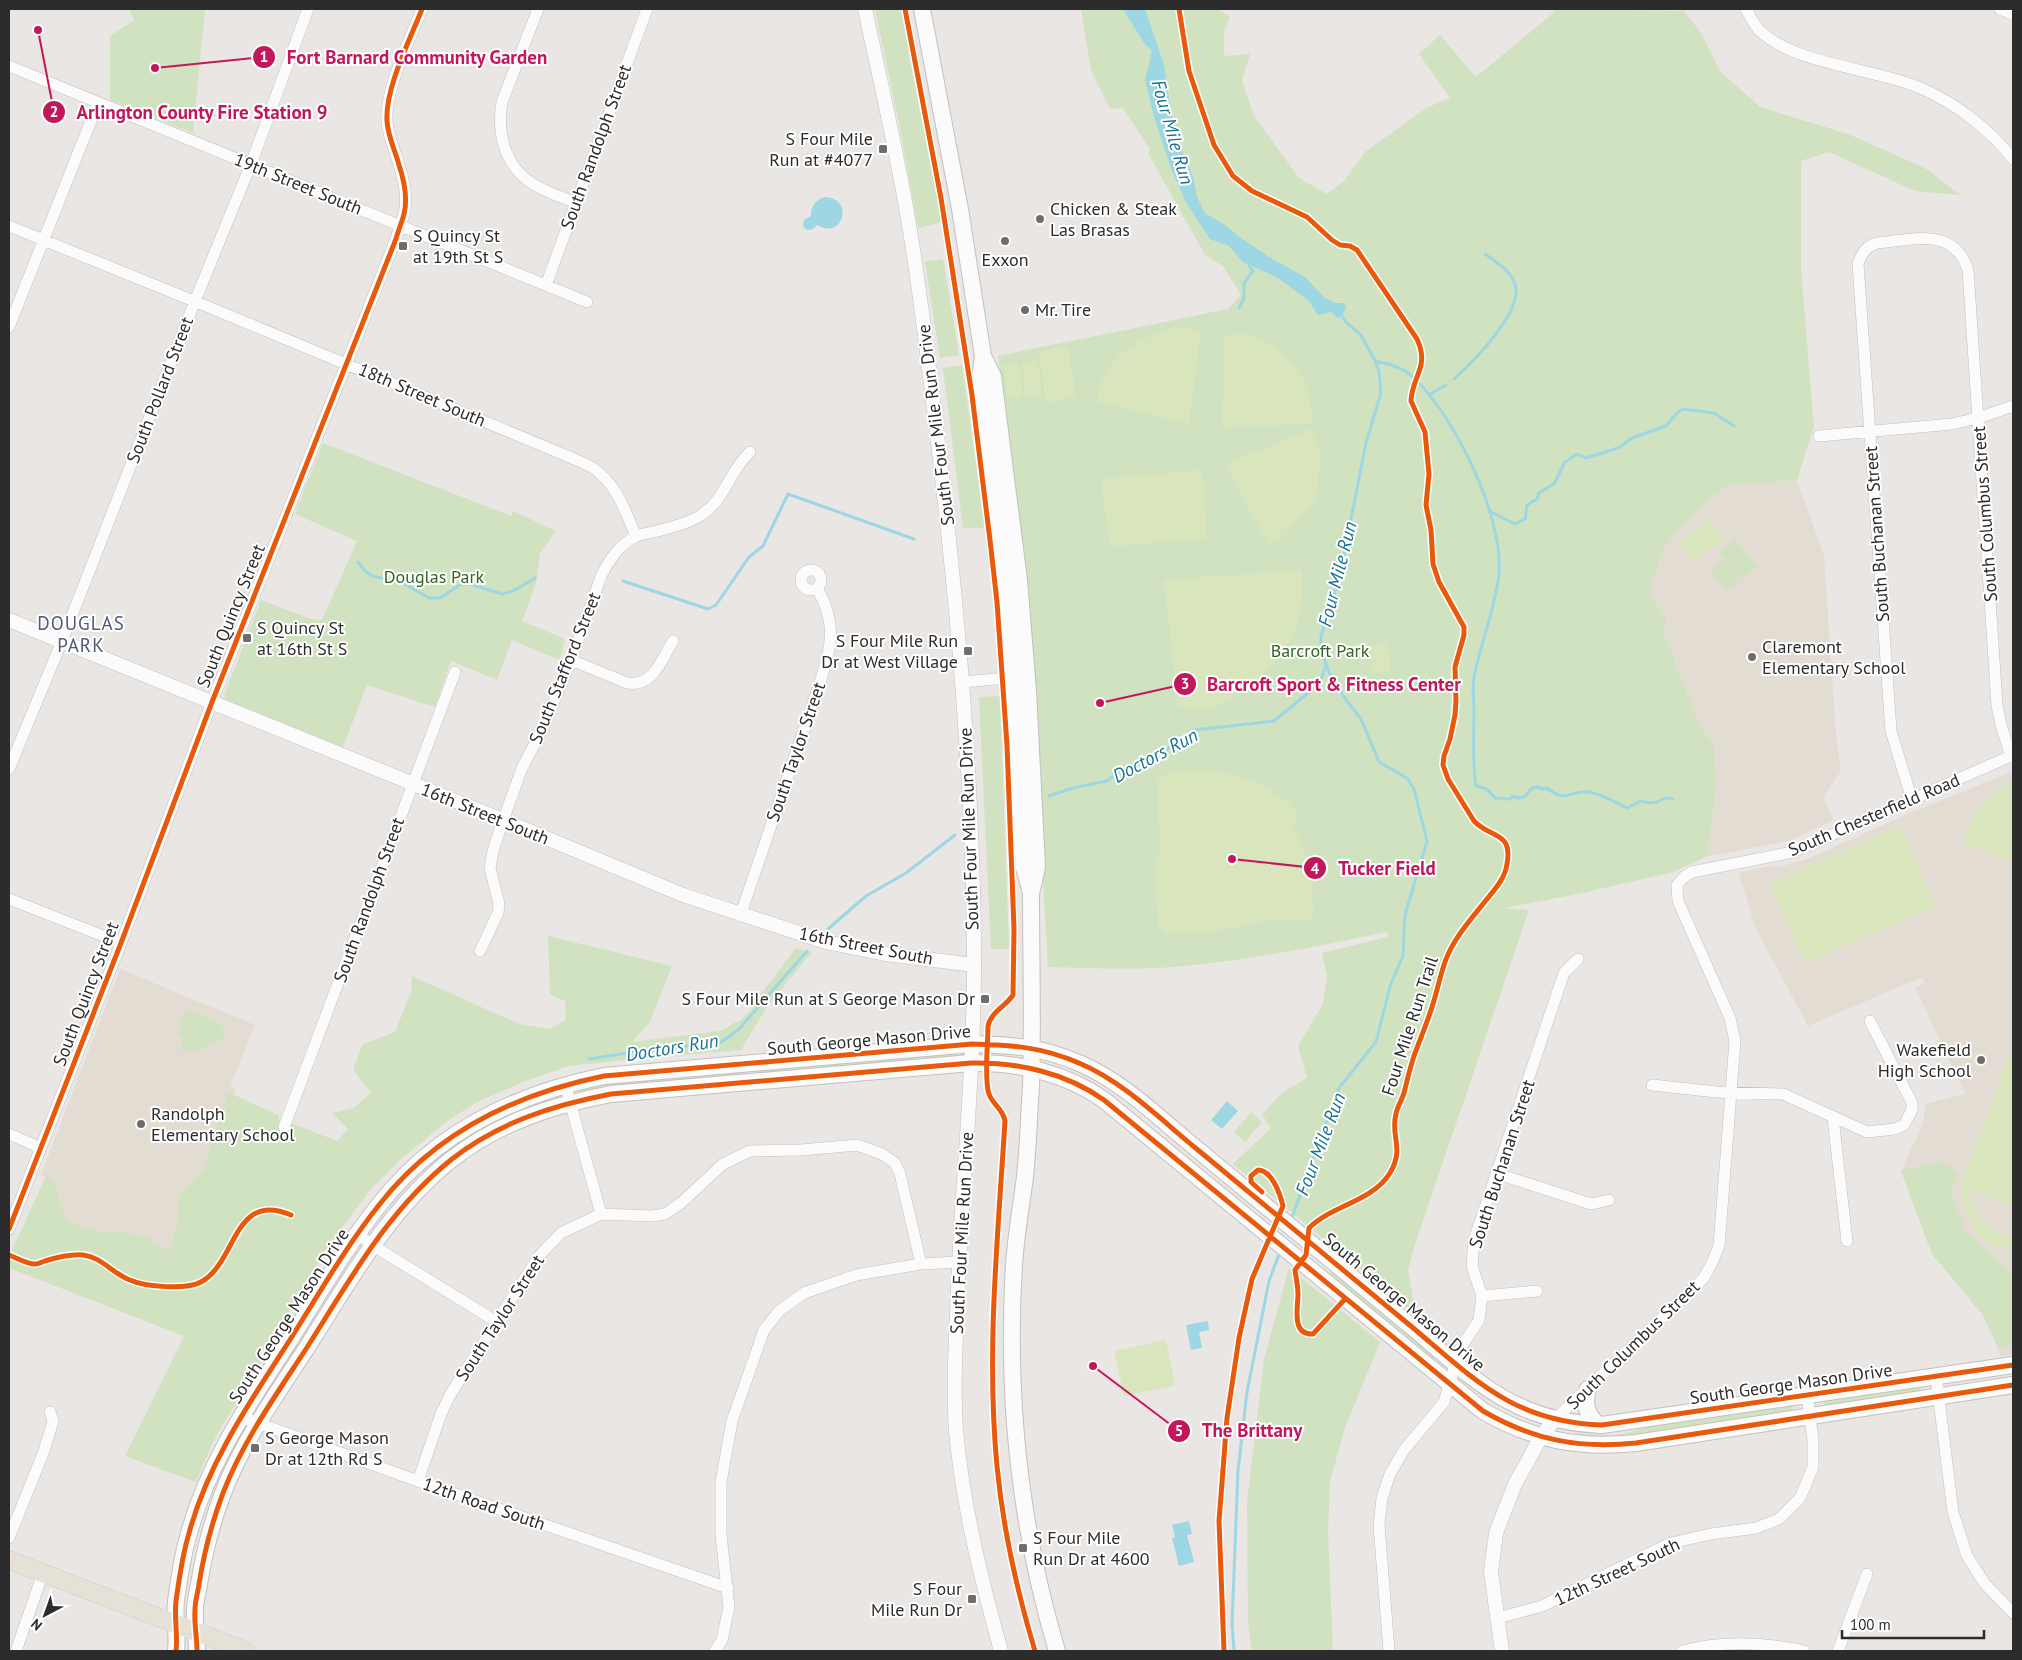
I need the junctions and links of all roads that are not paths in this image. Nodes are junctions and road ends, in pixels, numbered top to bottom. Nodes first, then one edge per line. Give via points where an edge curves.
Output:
1 (308, 9) edge
2 (422, 9) edge
3 (538, 9) edge
4 (647, 9) edge
5 (865, 9) edge
6 (922, 9) edge
7 (1746, 9) edge
8 (2000, 9) edge
9 (2013, 14) edge
10 (9, 66) edge
11 (98, 103) junction
12 (2013, 159) edge
13 (251, 164) junction
14 (576, 203) junction
15 (9, 226) edge
16 (400, 226) junction
17 (44, 240) junction
18 (1968, 270) joint
19 (546, 285) junction
20 (195, 301) junction
21 (587, 302) dead end
22 (9, 328) edge
23 (345, 363) junction
24 (2013, 406) edge
25 (1978, 418) junction
26 (1869, 432) junction
27 (1819, 436) dead end
28 (750, 452) dead end
29 (636, 536) junction
30 (817, 588) dead end
31 (9, 620) edge
32 (62, 641) junction
33 (673, 641) dead end
34 (571, 660) junction
35 (455, 672) dead end
36 (1020, 677) junction
37 (963, 682) junction
38 (212, 702) junction
39 (2012, 756) edge
40 (9, 769) edge
41 (412, 784) junction
42 (1912, 800) junction
43 (503, 820) junction
44 (1677, 885) joint
45 (9, 899) edge
46 (740, 916) junction
47 (121, 943) junction
48 (480, 950) dead end
49 (1578, 959) dead end
50 (974, 966) junction
51 (1870, 1021) dead end
52 (972, 1044) junction
53 (1032, 1048) junction
54 (750, 1064) junction
55 (971, 1064) junction
56 (1031, 1068) junction
57 (751, 1082) junction
58 (565, 1084) junction
59 (1652, 1085) dead end
60 (1732, 1092) junction
61 (571, 1102) junction
62 (1833, 1118) junction
63 (284, 1127) dead end
64 (9, 1134) edge
65 (41, 1148) junction
66 (1498, 1174) junction
67 (1025, 1177) junction
68 (1609, 1200) dead end
69 (601, 1214) junction
70 (9, 1229) edge
71 (358, 1234) junction
72 (1847, 1241) dead end
73 (372, 1245) junction
74 (959, 1262) junction
75 (921, 1264) junction
76 (1537, 1291) dead end
77 (1482, 1296) junction
78 (497, 1322) junction
79 (1456, 1364) junction
80 (2013, 1365) edge
81 (1936, 1376) junction
82 (2013, 1385) edge
83 (1450, 1386) junction
84 (1588, 1389) junction
85 (1807, 1395) junction
86 (1938, 1397) junction
87 (50, 1412) dead end
88 (241, 1417) junction
89 (1810, 1417) junction
90 (1554, 1420) junction
91 (258, 1424) junction
92 (1599, 1425) junction
93 (1542, 1437) junction
94 (418, 1481) junction
95 (9, 1538) edge
96 (9, 1560) edge
97 (43, 1573) junction
98 (1867, 1574) dead end
99 (728, 1588) junction
100 (2013, 1613) edge
101 (1498, 1618) junction
102 (176, 1624) junction
103 (196, 1633) junction
104 (1723, 1648) edge
105 (16, 1651) edge
106 (176, 1651) edge
107 (197, 1651) edge
108 (246, 1651) edge
109 (715, 1651) edge
110 (1001, 1651) edge
111 (1058, 1651) edge
112 (1065, 1651) edge
113 (1388, 1651) edge
114 (1502, 1651) edge
115 (1682, 1651) edge
116 (1804, 1651) edge
117 (1838, 1651) edge

1 - 13 street, South Pollard Street
2 - 16 street, South Quincy Street via 391,87 388,104 391,146 403,178 405,196
3 - 14 street via 502,102 500,135 512,163 532,184
4 - 14 street, South Randolph Street
5 - 37 street, South Four Mile Run Drive via 911,235 948,522
6 - 36 main road via 960,209 983,356 994,376 1019,580
7 - 12 street via 1758,30 1778,46 1927,91 1959,110 2001,144
8 - 9 street
10 - 11 street, 19th Street South
11 - 13 street, 19th Street South
11 - 17 street
13 - 16 street, 19th Street South
13 - 20 street, South Pollard Street
14 - 19 street, South Randolph Street
15 - 17 street, 18th Street South
16 - 19 street, 19th Street South
16 - 23 street, South Quincy Street
17 - 20 street, 18th Street South
17 - 22 street
18 - 25 street, South Columbus Street
18 - 26 street, South Buchanan Street via 1964,257 1940,239 1876,243 1861,254 1858,264
19 - 21 street, 19th Street South
20 - 23 street, 18th Street South
20 - 32 street, South Pollard Street
23 - 29 street, 18th Street South via 592,468 617,492
23 - 38 street, South Quincy Street
24 - 25 street
25 - 26 street via 1952,424
25 - 39 street, South Columbus Street via 1997,705
26 - 27 street
26 - 42 street, South Buchanan Street via 1891,731
28 - 29 street, South Stafford Street via 741,460 725,491 698,517 675,527
29 - 34 street, South Stafford Street via 618,549 605,567
30 - 46 street, South Taylor Street via 826,604 831,646
31 - 32 street, 16th Street South
32 - 38 street, 16th Street South
32 - 40 street, South Pollard Street
33 - 34 street via 652,676 635,684
34 - 43 street, South Stafford Street via 543,728 522,768
35 - 41 street, South Randolph Street
36 - 37 street
36 - 53 main road via 1037,866 1031,894
37 - 50 street, South Four Mile Run Drive via 971,815
38 - 41 street, 16th Street South
38 - 47 street, South Quincy Street
39 - 42 street, South Chesterfield Road
41 - 43 street, 16th Street South
41 - 63 street, South Randolph Street
42 - 44 street, South Chesterfield Road via 1794,852 1692,872
43 - 46 street, 16th Street South
43 - 48 street, South Stafford Street via 490,868 498,913
44 - 60 street, South Columbus Street via 1678,901 1730,1018 1735,1042
45 - 47 street
46 - 50 street, 16th Street South via 826,942
47 - 65 street, South Quincy Street
49 - 66 street, South Buchanan Street via 1564,973
50 - 52 street, South Four Mile Run Drive
51 - 62 street via 1908,1095 1912,1110 1904,1125 1867,1132
52 - 53 main road, South George Mason Drive
52 - 54 main road, South George Mason Drive
52 - 55 street, South Four Mile Run Drive
53 - 56 main road
53 - 79 main road, South George Mason Drive via 1082,1064 1117,1084
54 - 57 main road
54 - 58 main road, South George Mason Drive via 604,1076
55 - 56 main road, South George Mason Drive via 1013,1064
55 - 57 main road, South George Mason Drive
55 - 74 street, South Four Mile Run Drive
56 - 67 main road
56 - 83 main road, South George Mason Drive via 1092,1092
57 - 61 main road, South George Mason Drive via 632,1092
58 - 61 street
58 - 71 main road, South George Mason Drive via 502,1107 454,1135 394,1186
59 - 60 street
60 - 62 street via 1784,1094
60 - 84 street, South Columbus Street via 1719,1246 1712,1263 1703,1279 1685,1298
61 - 69 street
61 - 73 main road, South George Mason Drive via 520,1120 454,1158 398,1210
62 - 72 street
64 - 65 street
65 - 70 street, South Quincy Street
66 - 68 street via 1590,1204
66 - 77 street, South Buchanan Street via 1474,1240 1472,1266
67 - 111 main road via 1014,1284 1016,1430 1026,1523
67 - 112 main road via 1028,1212 1022,1368 1024,1428 1030,1490 1042,1556
69 - 75 street, South Taylor Street via 665,1214 723,1164 750,1151 857,1145 882,1154 895,1163
69 - 78 street, South Taylor Street via 561,1233 539,1256
71 - 73 street
71 - 88 main road, South George Mason Drive
73 - 78 street
73 - 91 main road, South George Mason Drive
74 - 75 street
74 - 110 street, South Four Mile Run Drive via 954,1380 956,1431 978,1569
75 - 99 street via 856,1274 804,1293 779,1311 764,1330 732,1421 721,1482 721,1535
76 - 77 street
77 - 79 street, South Buchanan Street via 1478,1320 1460,1349
78 - 94 street, South Taylor Street via 450,1394
79 - 83 street, South Buchanan Street
79 - 90 main road, South George Mason Drive via 1514,1406
80 - 81 main road, South George Mason Drive
81 - 85 main road, South George Mason Drive
81 - 86 street
82 - 86 main road, South George Mason Drive
83 - 93 main road, South George Mason Drive via 1497,1419
83 - 113 street, South Buchanan Street via 1444,1402 1404,1450 1390,1474 1382,1498 1379,1525
84 - 90 street, South Columbus Street
84 - 92 main road via 1585,1400 1588,1411
85 - 89 street, 12th Street South
85 - 92 main road, South George Mason Drive
86 - 89 main road, South George Mason Drive
86 - 100 street via 1954,1512 1967,1556 1985,1584
87 - 95 street via 53,1421 44,1450
88 - 91 street, 12th Road South
88 - 102 main road, South George Mason Drive via 211,1475 188,1537 176,1602
89 - 93 main road, South George Mason Drive via 1615,1445 1568,1443
89 - 101 street, 12th Street South via 1813,1467 1800,1498 1778,1519 1756,1528 1671,1543 1542,1606
90 - 92 main road, South George Mason Drive
90 - 93 street, South Columbus Street
91 - 94 street, 12th Road South
91 - 103 main road, South George Mason Drive via 235,1466 213,1524 195,1608
93 - 101 street, South Columbus Street via 1515,1484 1496,1532 1491,1572
94 - 99 street, 12th Road South
96 - 97 main road
97 - 102 main road
97 - 105 street
98 - 117 street
99 - 109 street via 728,1614 722,1640
101 - 114 street, South Columbus Street
102 - 103 main road
102 - 106 main road, South George Mason Drive
103 - 107 main road, South George Mason Drive
103 - 108 main road
104 - 115 street
104 - 116 street via 1777,1645

